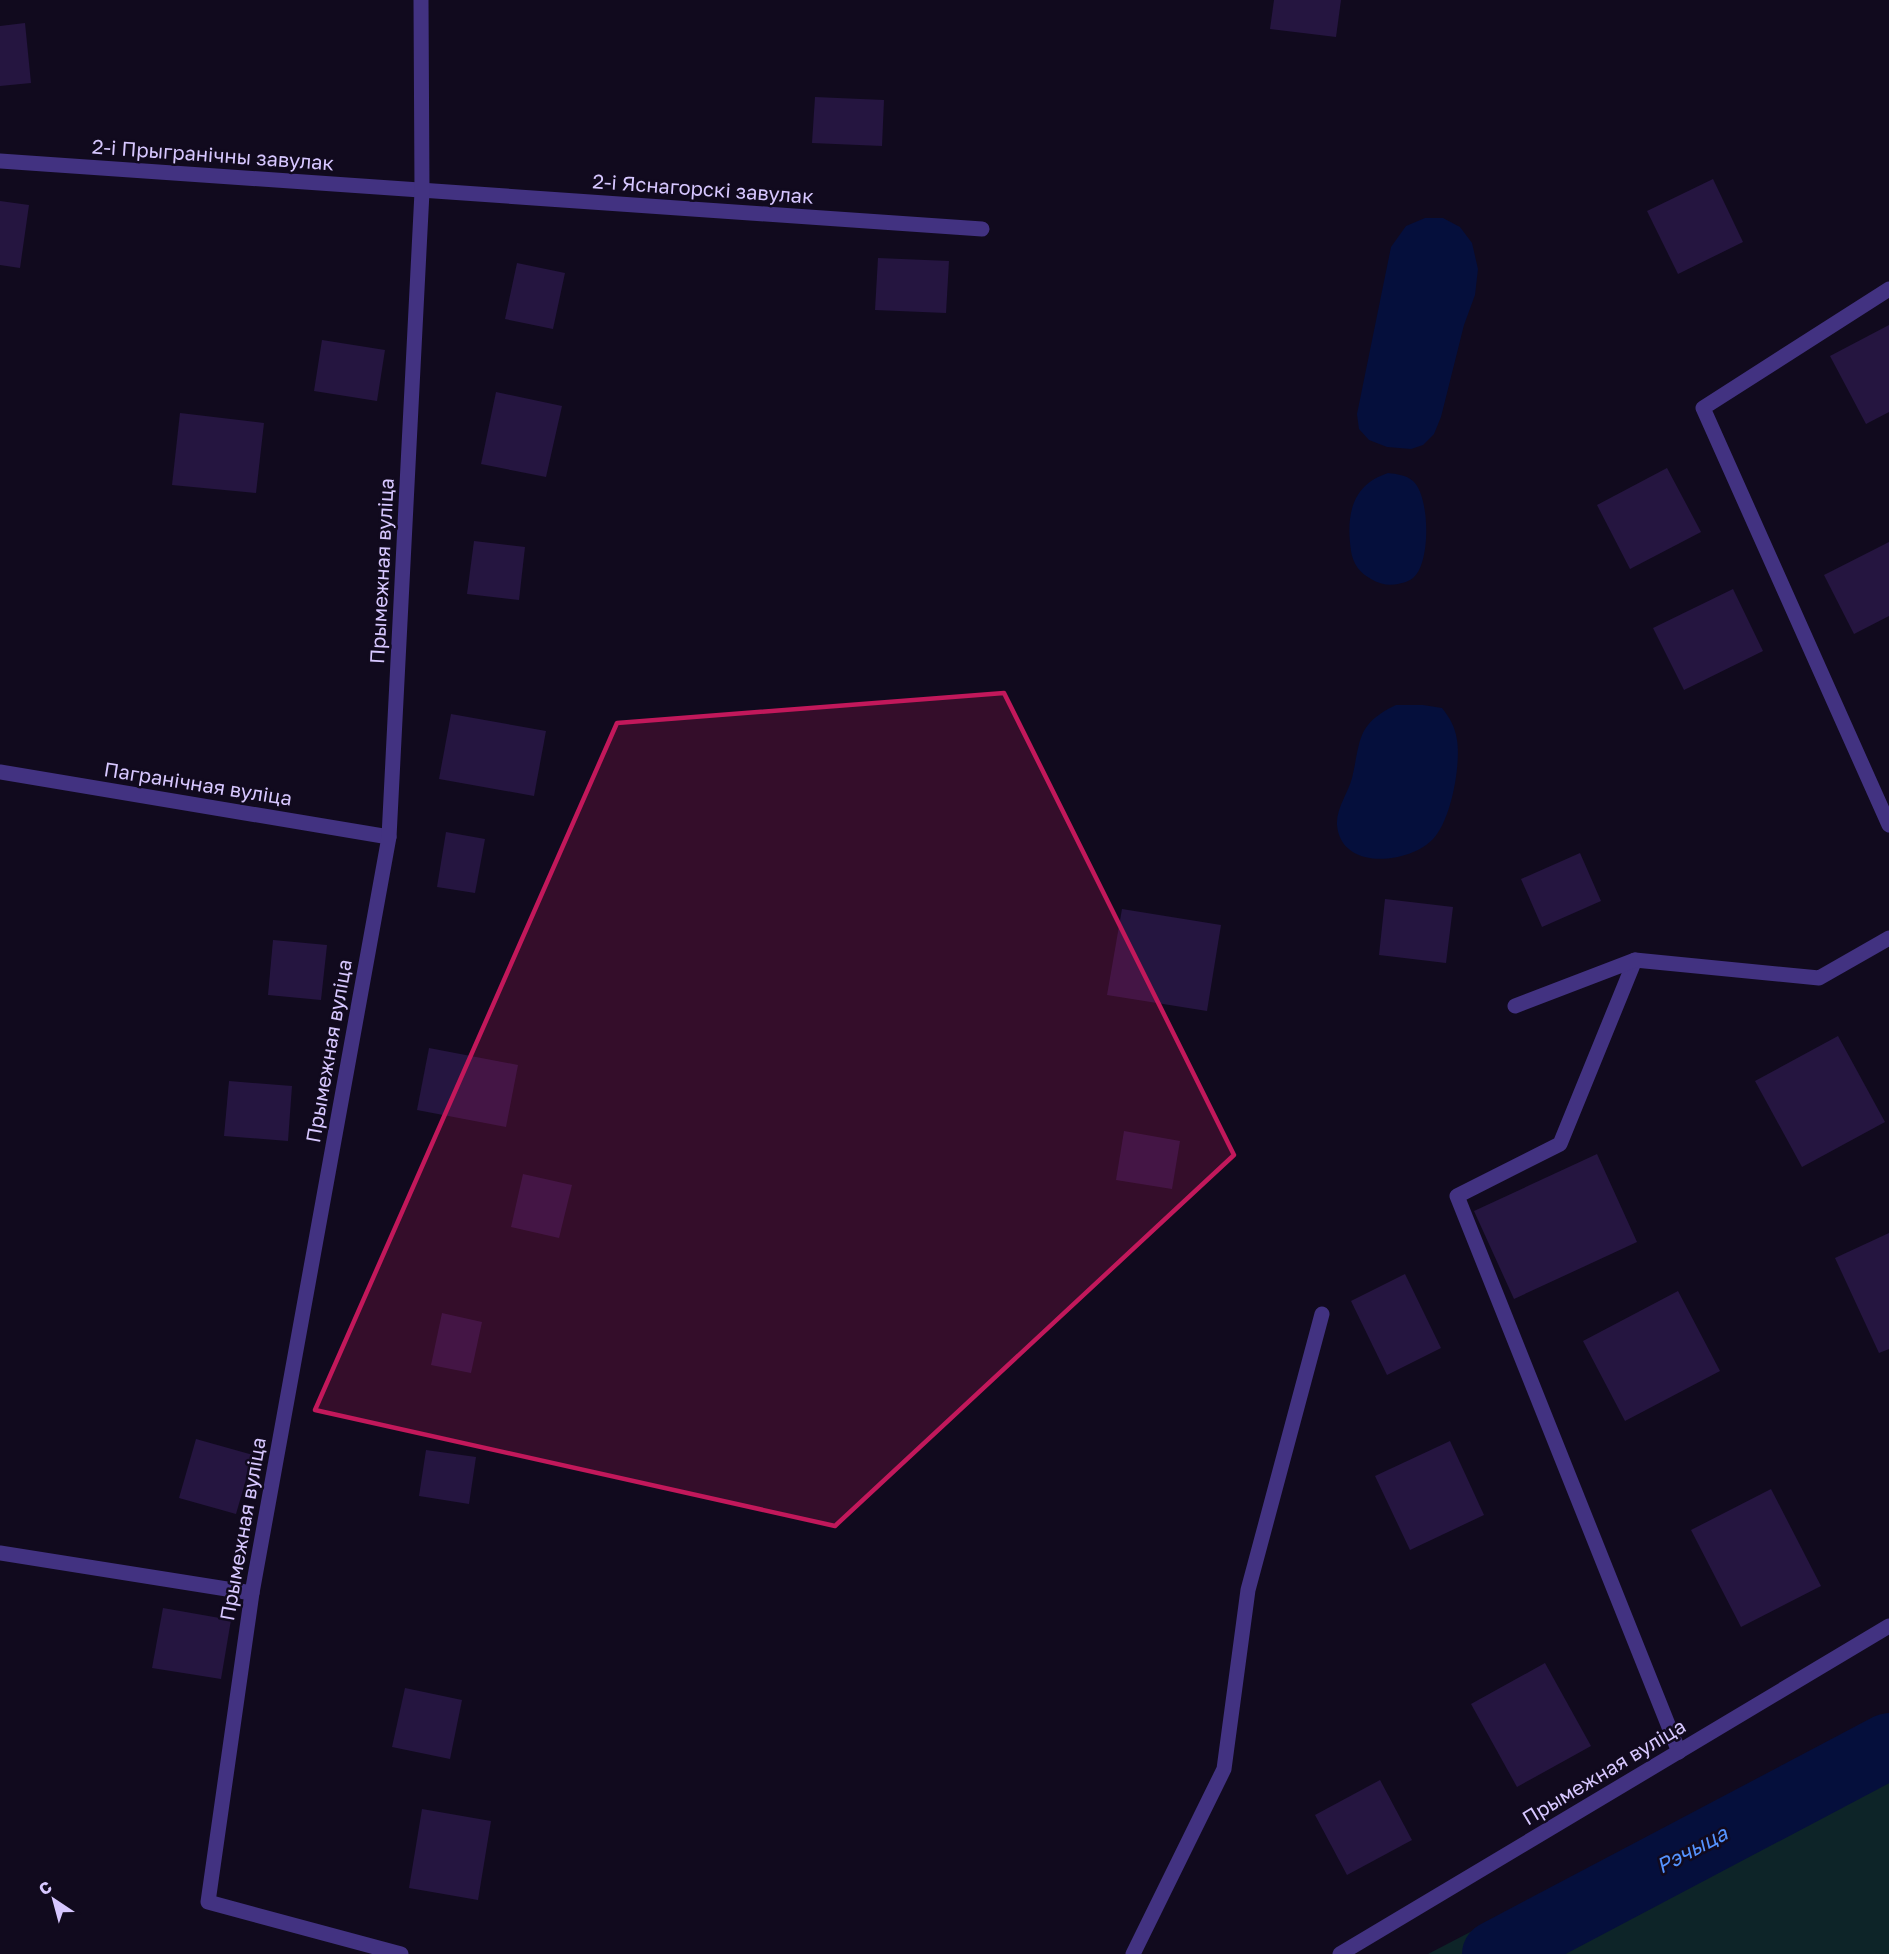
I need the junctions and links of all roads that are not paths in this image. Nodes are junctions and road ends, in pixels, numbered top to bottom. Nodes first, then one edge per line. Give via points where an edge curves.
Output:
1 (421, 0) edge
2 (0, 161) edge
3 (422, 192) junction
4 (982, 229) dead end
5 (1889, 289) edge
6 (0, 772) edge
7 (1889, 825) edge
8 (389, 837) junction
9 (1889, 938) edge
10 (1635, 960) junction
11 (1515, 1006) dead end
12 (1322, 1314) dead end
13 (0, 1552) edge
14 (252, 1593) junction
15 (1889, 1626) edge
16 (1679, 1752) junction
17 (401, 1954) edge
18 (1133, 1954) edge
19 (1340, 1954) edge

1 - 3 street, Прымежная вуліца
2 - 3 street, 2-і Прыгранічны завулак
3 - 4 street, 2-і Яснагорскі завулак
3 - 8 street, Прымежная вуліца
5 - 7 street via 1703,408
6 - 8 street, Пагранічная вуліца
8 - 14 street, Прымежная вуліца
9 - 10 street via 1819,978
10 - 11 street
10 - 16 street via 1560,1144 1456,1196
12 - 18 street via 1248,1590 1224,1769
13 - 14 street
14 - 17 street, Прымежная вуліца via 208,1902
15 - 16 street, Прымежная вуліца
16 - 19 street, Прымежная вуліца

